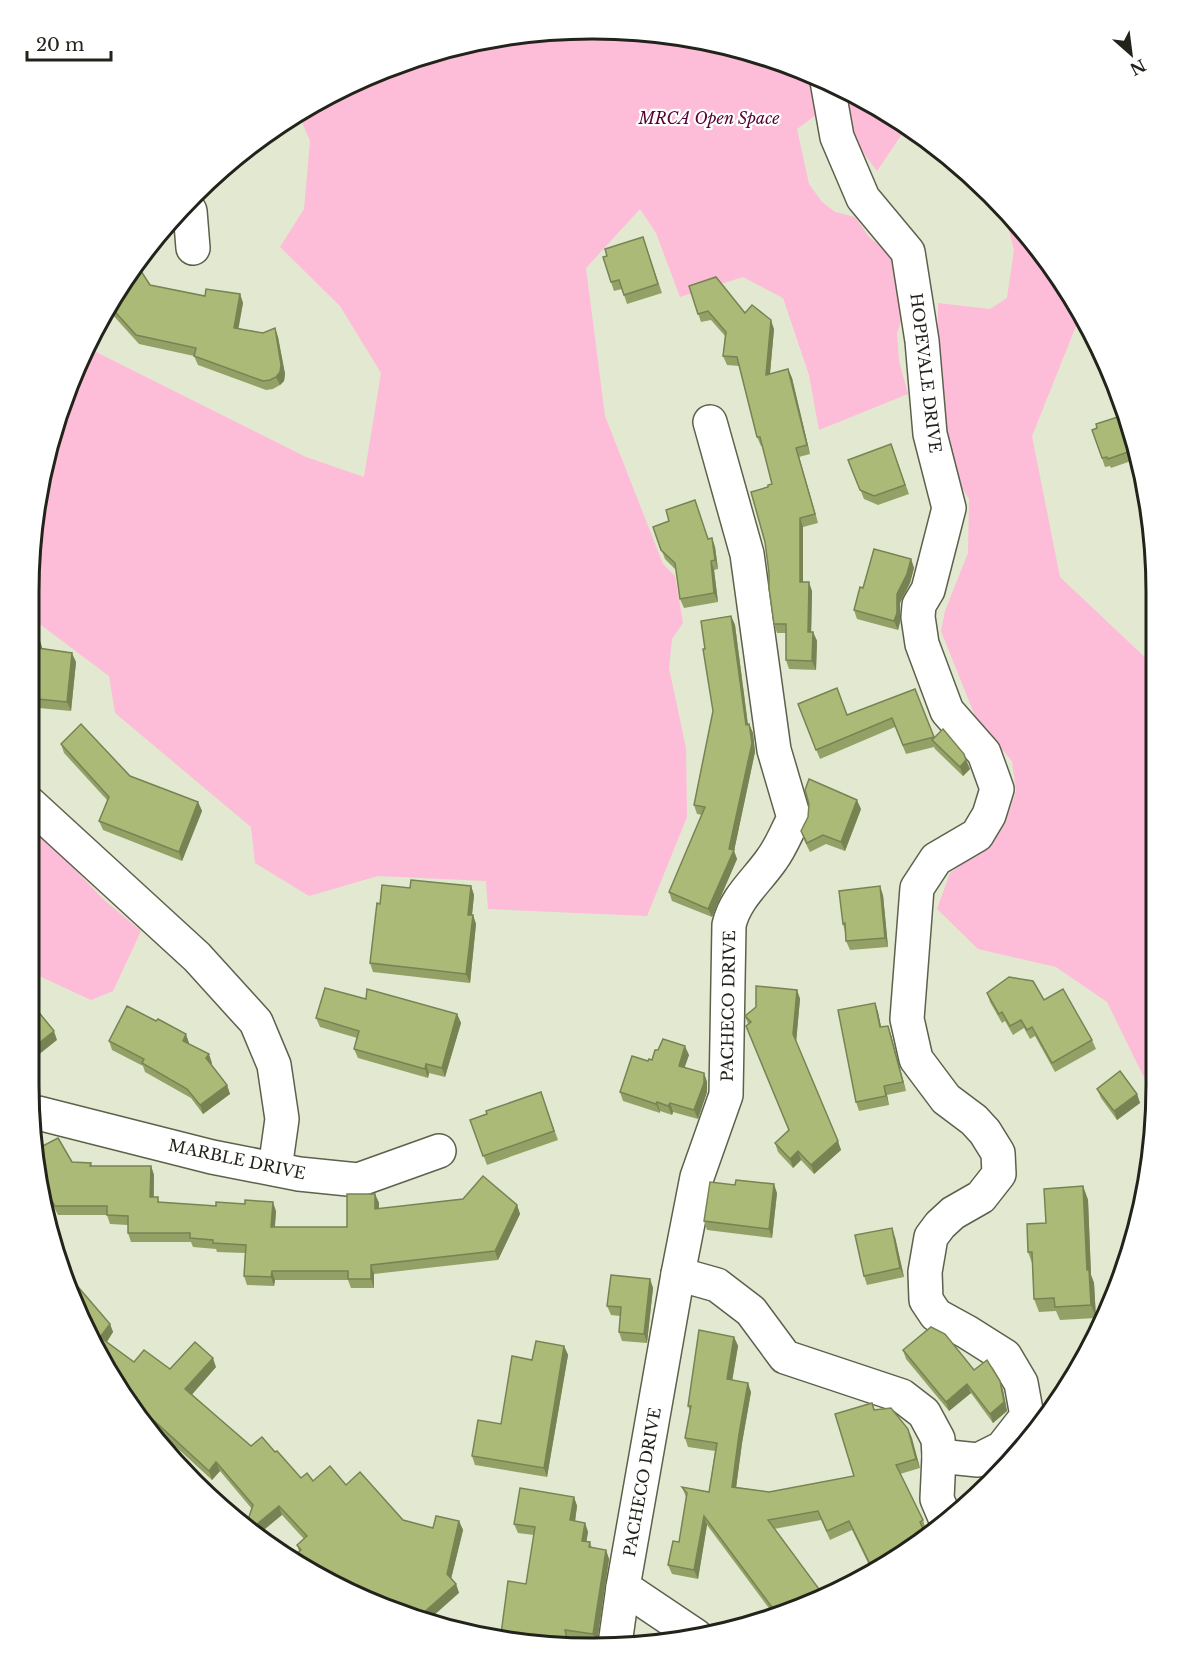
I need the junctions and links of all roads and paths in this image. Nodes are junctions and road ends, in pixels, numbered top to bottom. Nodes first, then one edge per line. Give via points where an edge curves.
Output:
1 (829, 92) edge
2 (190, 213) edge
3 (194, 248) dead end
4 (710, 422) dead end
5 (39, 813) edge
6 (40, 1113) edge
7 (439, 1151) dead end
8 (275, 1169) junction
9 (678, 1274) junction
10 (939, 1456) junction
11 (943, 1513) edge
12 (623, 1587) junction
13 (687, 1629) edge
14 (616, 1637) edge

1 - 10 street, HOPEVALE DRIVE via 837,137 863,198 908,252 922,341 930,434 948,508 928,590 919,605 922,644 947,711 984,753 997,789 989,815 977,835 936,859 917,888 907,1019 916,1059 946,1099 985,1132 998,1154 999,1174 981,1197 953,1213 931,1237 925,1272 926,1300 936,1315 1005,1356 1021,1383 1027,1416 1002,1448 978,1460
2 - 3 street
4 - 9 street, PACHECO DRIVE via 747,555 774,750 794,818 773,858 736,903 731,916 726,1095 697,1177
5 - 8 street via 197,957 256,1022 274,1065 282,1119
6 - 8 street, MARBLE DRIVE
7 - 8 street, MARBLE DRIVE via 358,1180
9 - 10 street via 717,1285 751,1311 785,1357 902,1396 924,1413 938,1439
9 - 12 street, PACHECO DRIVE
10 - 11 street via 937,1499
12 - 13 street
12 - 14 street, PACHECO DRIVE

